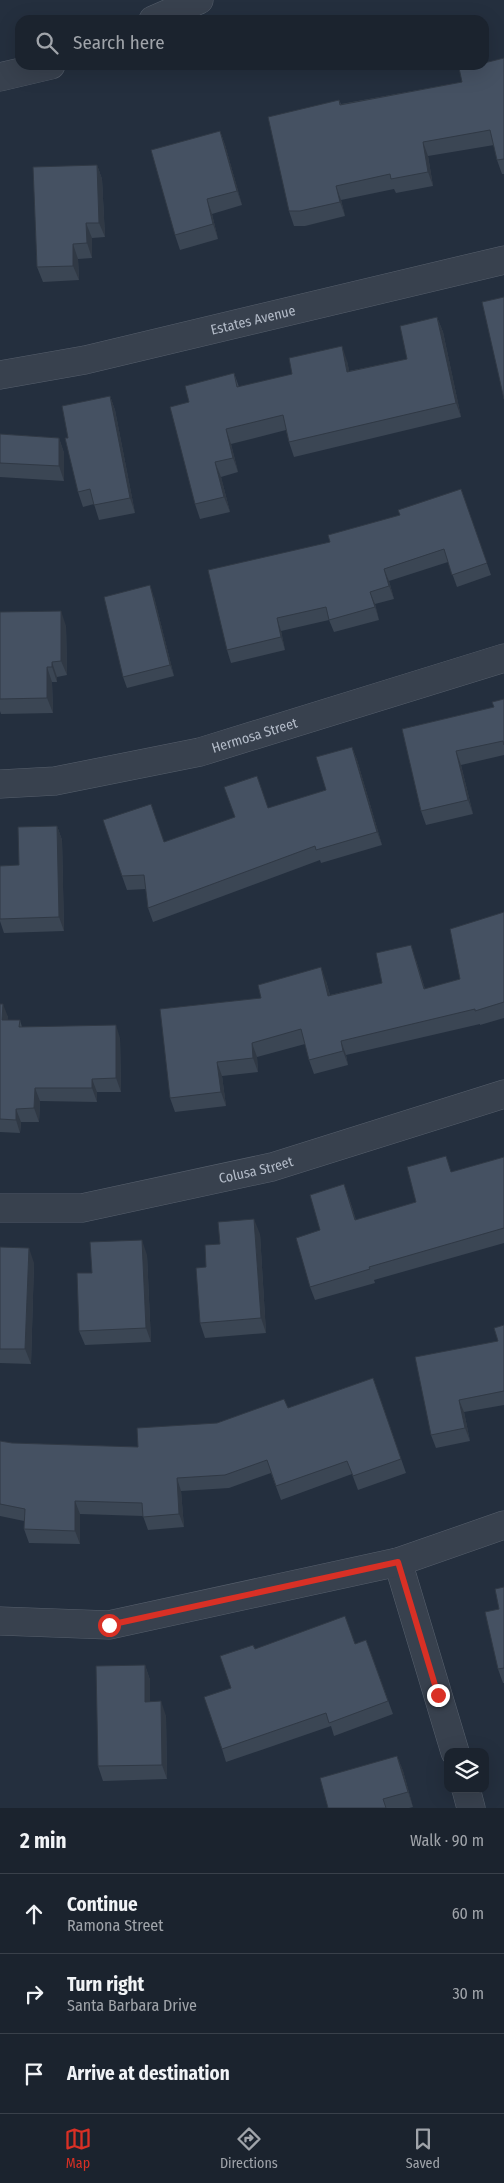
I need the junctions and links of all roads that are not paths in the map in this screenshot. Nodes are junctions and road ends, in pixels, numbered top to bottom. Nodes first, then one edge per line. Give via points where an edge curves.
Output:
1 (199, 0) edge
2 (164, 15) edge
3 (30, 70) edge
4 (0, 77) edge
5 (504, 260) edge
6 (0, 375) edge
7 (504, 658) edge
8 (0, 784) edge
9 (504, 1094) edge
10 (0, 1208) edge
11 (504, 1525) edge
12 (398, 1562) junction
13 (0, 1621) edge
14 (453, 1748) edge
15 (467, 1793) edge
16 (471, 1808) edge

1 - 2 street
3 - 4 street
5 - 6 street, Estates Avenue via 84,360
7 - 8 street, Hermosa Street via 200,752 55,781
9 - 10 street, Colusa Street via 272,1166 82,1208
11 - 12 street
12 - 13 street via 109,1625
12 - 14 street
15 - 16 street

